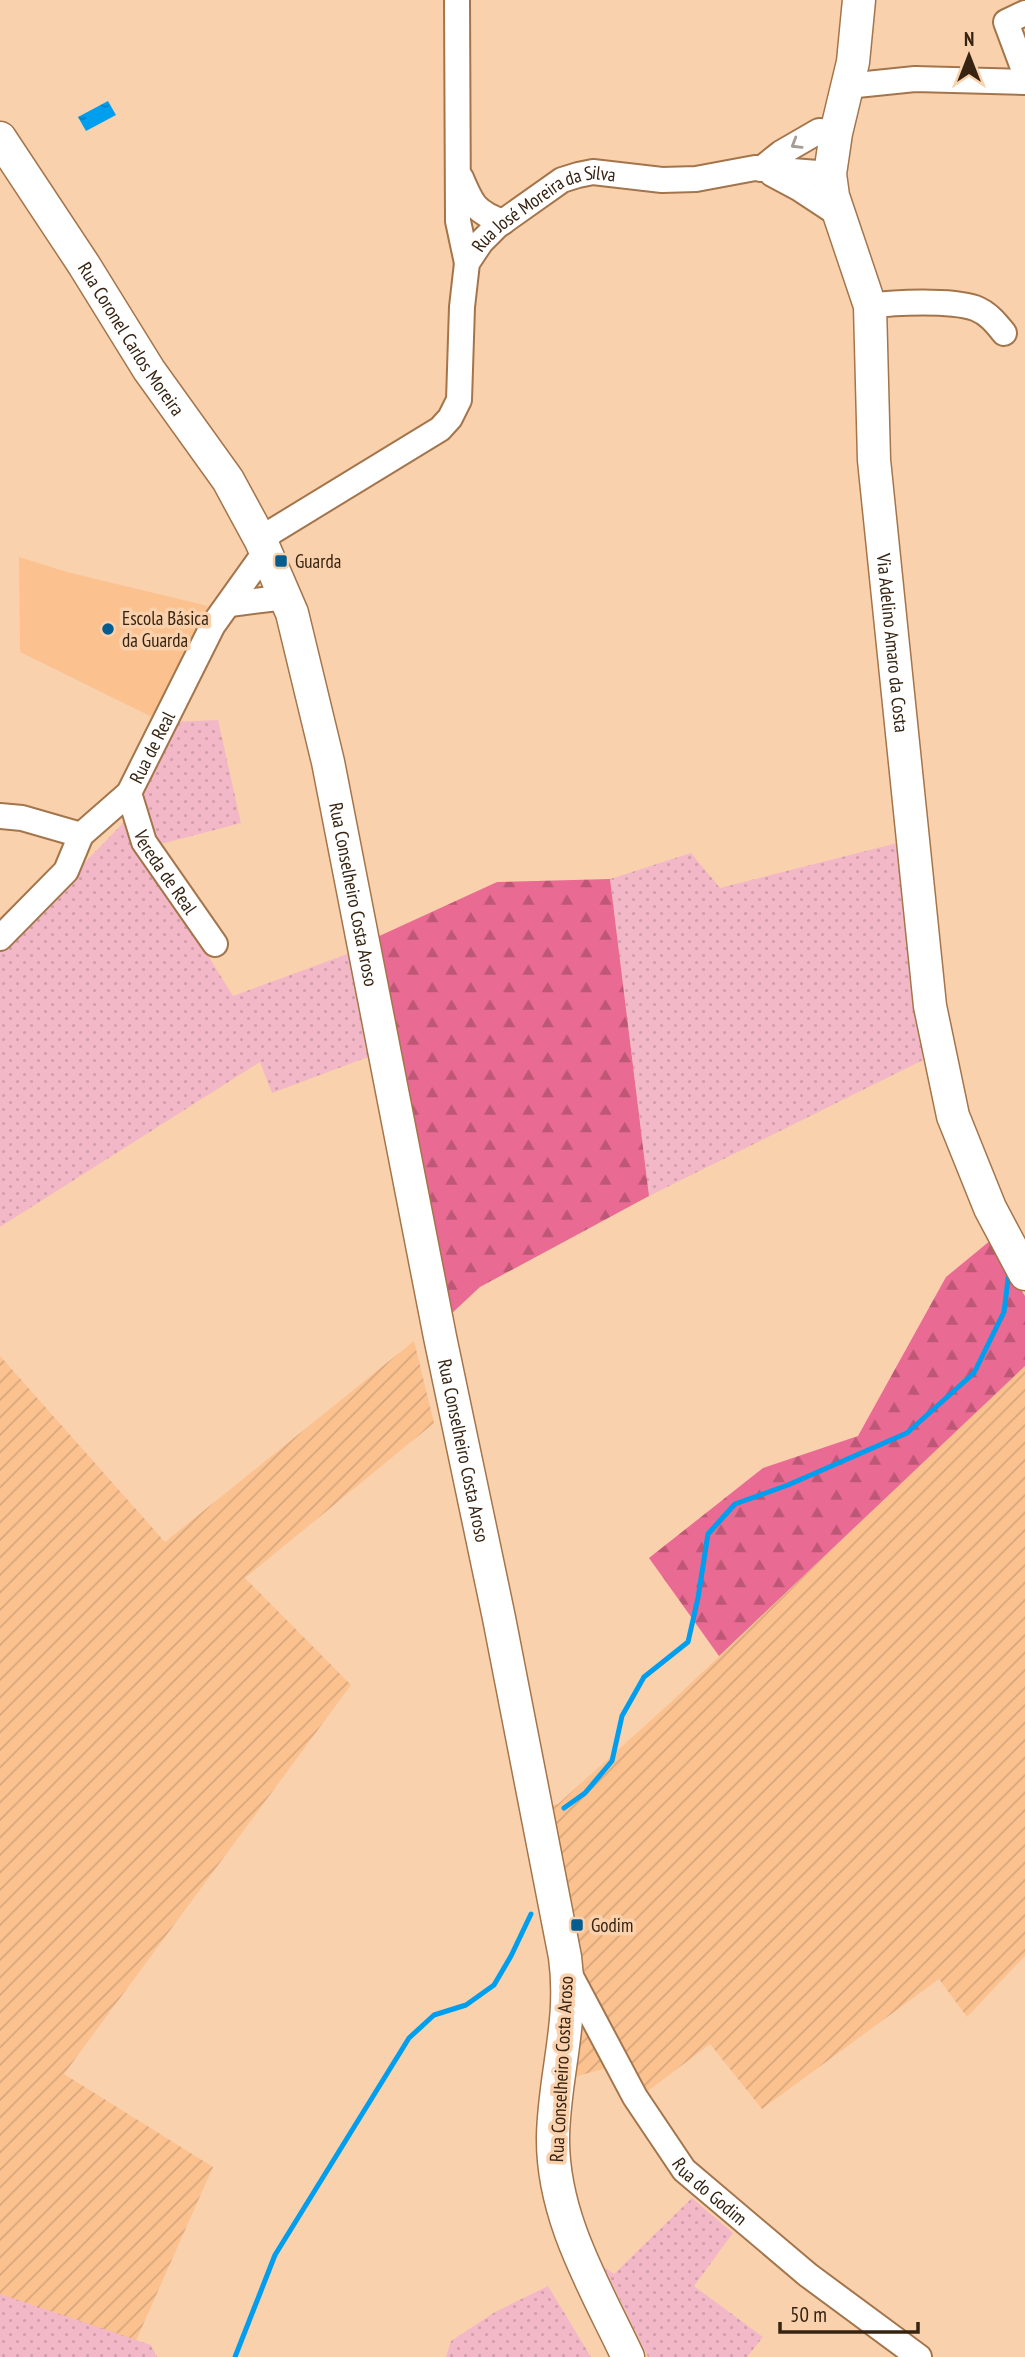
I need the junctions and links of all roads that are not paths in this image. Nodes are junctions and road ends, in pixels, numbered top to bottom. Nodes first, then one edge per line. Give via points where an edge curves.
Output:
1 (457, 0) edge
2 (859, 0) edge
3 (1025, 13) edge
4 (1025, 73) edge
5 (1025, 82) edge
6 (847, 86) junction
7 (836, 132) junction
8 (0, 138) edge
9 (761, 169) junction
10 (458, 171) junction
11 (830, 174) junction
12 (841, 216) junction
13 (503, 222) junction
14 (467, 263) junction
15 (870, 306) junction
16 (1004, 332) dead end
17 (265, 547) junction
18 (286, 597) junction
19 (230, 604) junction
20 (129, 793) junction
21 (0, 816) edge
22 (81, 835) junction
23 (0, 938) edge
24 (215, 944) dead end
25 (1025, 1274) edge
26 (567, 1969) junction
27 (628, 2357) edge
28 (919, 2357) edge

1 - 10 street
2 - 6 main road, Via Adelino Amaro da Costa
3 - 4 street via 1006,22
5 - 6 street via 915,79
6 - 7 main road, Via Adelino Amaro da Costa
7 -> 9 street, Rua José Moreira da Silva via 819,131
7 - 11 main road, Via Adelino Amaro da Costa
8 - 17 main road, Rua Coronel Carlos Moreira via 149,370 228,480
9 - 11 street, Rua José Moreira da Silva
9 - 12 street
9 - 13 street, Rua José Moreira da Silva via 696,179 578,175 562,180
10 - 13 street via 472,204
10 - 14 street via 458,221
11 - 12 main road, Via Adelino Amaro da Costa
12 - 15 main road, Via Adelino Amaro da Costa
13 - 14 street, Rua José Moreira da Silva
14 - 17 street, Rua José Moreira da Silva via 459,400 450,418 440,429 273,531
15 - 16 street via 899,302 975,308
15 - 25 main road, Via Adelino Amaro da Costa via 874,460 930,1006 953,1116 990,1208
17 - 18 main road, Rua Conselheiro Costa Aroso
17 - 19 street, Rua de Real
18 - 19 street
18 - 26 main road, Rua Conselheiro Costa Aroso via 328,762
19 - 20 street, Rua de Real via 213,625
20 - 22 street, Rua de Real
20 - 24 street, Vereda de Real via 144,842
21 - 22 street
22 - 23 street, Rua de Real via 65,871
26 - 27 main road, Rua Conselheiro Costa Aroso via 567,2022 553,2137 556,2183 574,2242
26 - 28 street, Rua do Godim via 635,2098 684,2170 808,2275

